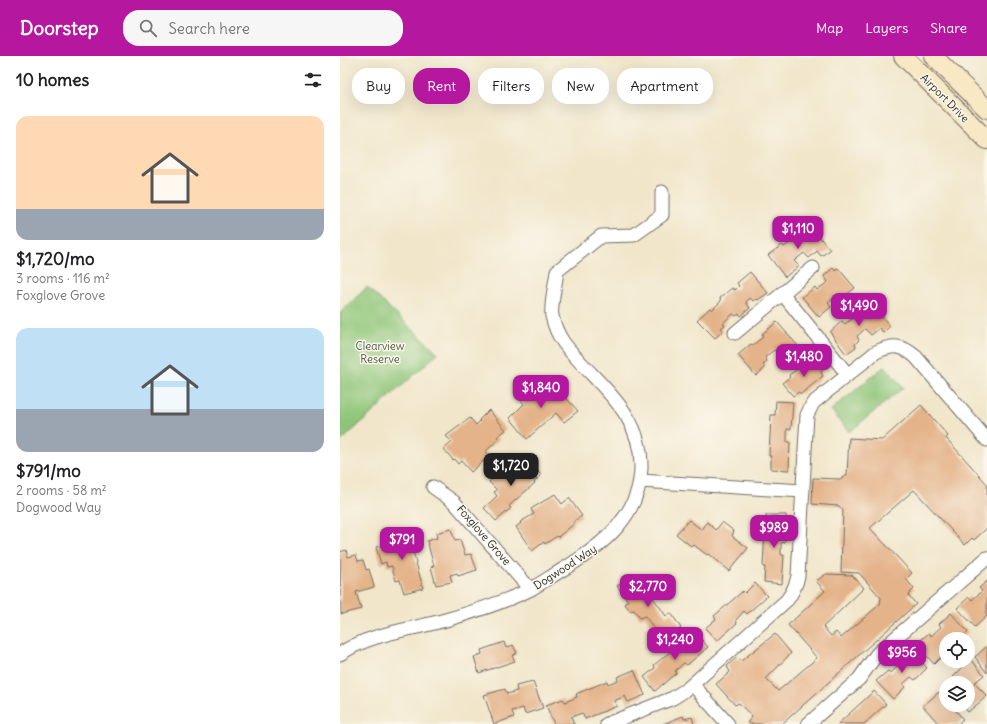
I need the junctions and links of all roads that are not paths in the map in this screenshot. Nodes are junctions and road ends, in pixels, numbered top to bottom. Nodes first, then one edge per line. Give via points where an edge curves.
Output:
1 (903, 56) edge
2 (933, 56) edge
3 (987, 109) edge
4 (987, 140) edge
5 (662, 192) dead end
6 (813, 268) dead end
7 (782, 294) junction
8 (735, 333) dead end
9 (848, 375) junction
10 (987, 440) edge
11 (640, 481) junction
12 (433, 487) dead end
13 (803, 491) junction
14 (987, 558) edge
15 (530, 589) junction
16 (340, 654) edge
17 (693, 685) junction
18 (607, 724) edge
19 (728, 724) edge
20 (808, 724) edge

1 - 4 main road, Airport Drive
2 - 3 main road, Airport Drive
5 - 11 street, Dogwood Way via 662,215 634,235 601,236 557,271 552,314 561,341 618,403 631,422 640,447
6 - 7 street
7 - 8 street
7 - 9 street
9 - 10 street via 876,352 894,346 904,348 916,357
9 - 13 street via 813,403 809,410
11 - 13 street
11 - 15 street, Dogwood Way via 633,504 626,516 604,541
12 - 15 street, Foxglove Grove via 454,502
13 - 17 street via 798,576 794,590 787,600
14 - 20 street via 877,654 859,679
15 - 16 street, Dogwood Way via 502,602 448,620 364,641
17 - 18 street via 674,698
17 - 19 street

